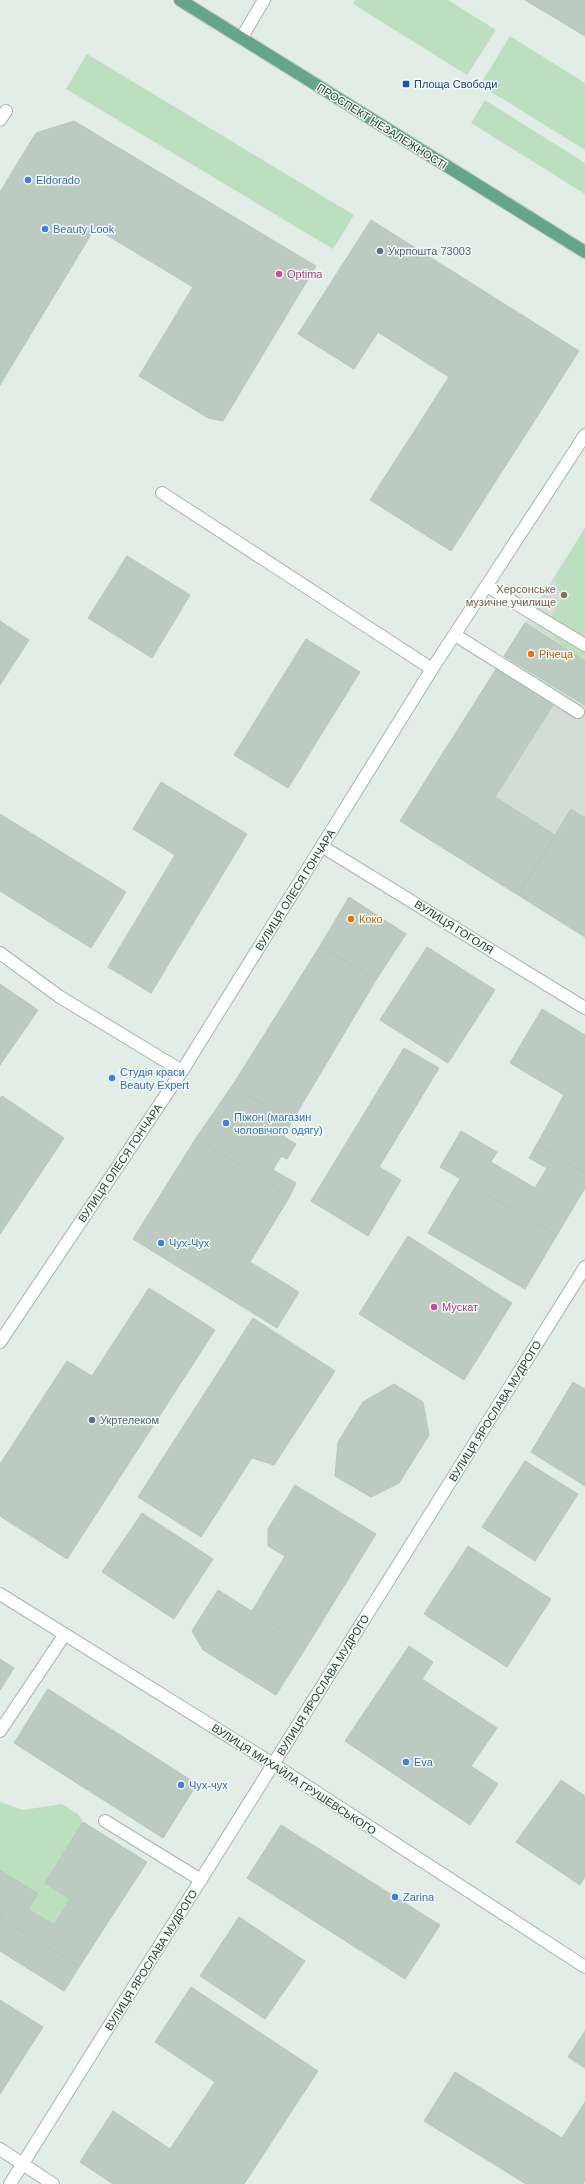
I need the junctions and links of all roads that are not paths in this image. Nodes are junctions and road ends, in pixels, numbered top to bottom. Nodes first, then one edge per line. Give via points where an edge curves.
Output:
1 (180, 0) edge
2 (264, 0) edge
3 (242, 38) junction
4 (585, 252) edge
5 (585, 435) edge
6 (162, 493) dead end
7 (487, 586) junction
8 (455, 635) junction
9 (585, 645) edge
10 (432, 669) junction
11 (578, 712) dead end
12 (323, 847) junction
13 (0, 953) edge
14 (585, 1008) edge
15 (182, 1071) junction
16 (585, 1267) edge
17 (0, 1342) edge
18 (0, 1594) edge
19 (65, 1634) junction
20 (0, 1731) edge
21 (273, 1764) junction
22 (105, 1821) dead end
23 (201, 1880) junction
24 (585, 1967) edge
25 (0, 2149) edge
26 (23, 2164) junction
27 (10, 2184) edge
28 (53, 2184) edge

1 - 3 main road, ПРОСПЕКТ НЕЗАЛЕЖНОСТІ
2 - 3 street
3 - 4 main road, ПРОСПЕКТ НЕЗАЛЕЖНОСТІ
5 - 7 street, ВУЛИЦЯ ОЛЕСЯ ГОНЧАРА
6 - 10 street
7 - 8 street, ВУЛИЦЯ ОЛЕСЯ ГОНЧАРА
7 - 9 street
8 - 10 street, ВУЛИЦЯ ОЛЕСЯ ГОНЧАРА
8 - 11 street
10 - 12 street, ВУЛИЦЯ ОЛЕСЯ ГОНЧАРА
12 - 14 street, ВУЛИЦЯ ГОГОЛЯ
12 - 15 street, ВУЛИЦЯ ОЛЕСЯ ГОНЧАРА
13 - 15 street via 60,997
15 - 17 street, ВУЛИЦЯ ОЛЕСЯ ГОНЧАРА
16 - 21 street, ВУЛИЦЯ ЯРОСЛАВА МУДРОГО
18 - 19 street, ВУЛИЦЯ МИХАЙЛА ГРУШЕВСЬКОГО
19 - 20 street
19 - 21 street, ВУЛИЦЯ МИХАЙЛА ГРУШЕВСЬКОГО
21 - 23 street, ВУЛИЦЯ ЯРОСЛАВА МУДРОГО
21 - 24 street, ВУЛИЦЯ МИХАЙЛА ГРУШЕВСЬКОГО
22 - 23 street
23 - 26 street, ВУЛИЦЯ ЯРОСЛАВА МУДРОГО
25 - 26 street
26 - 27 street, ВУЛИЦЯ ЯРОСЛАВА МУДРОГО
26 - 28 street

